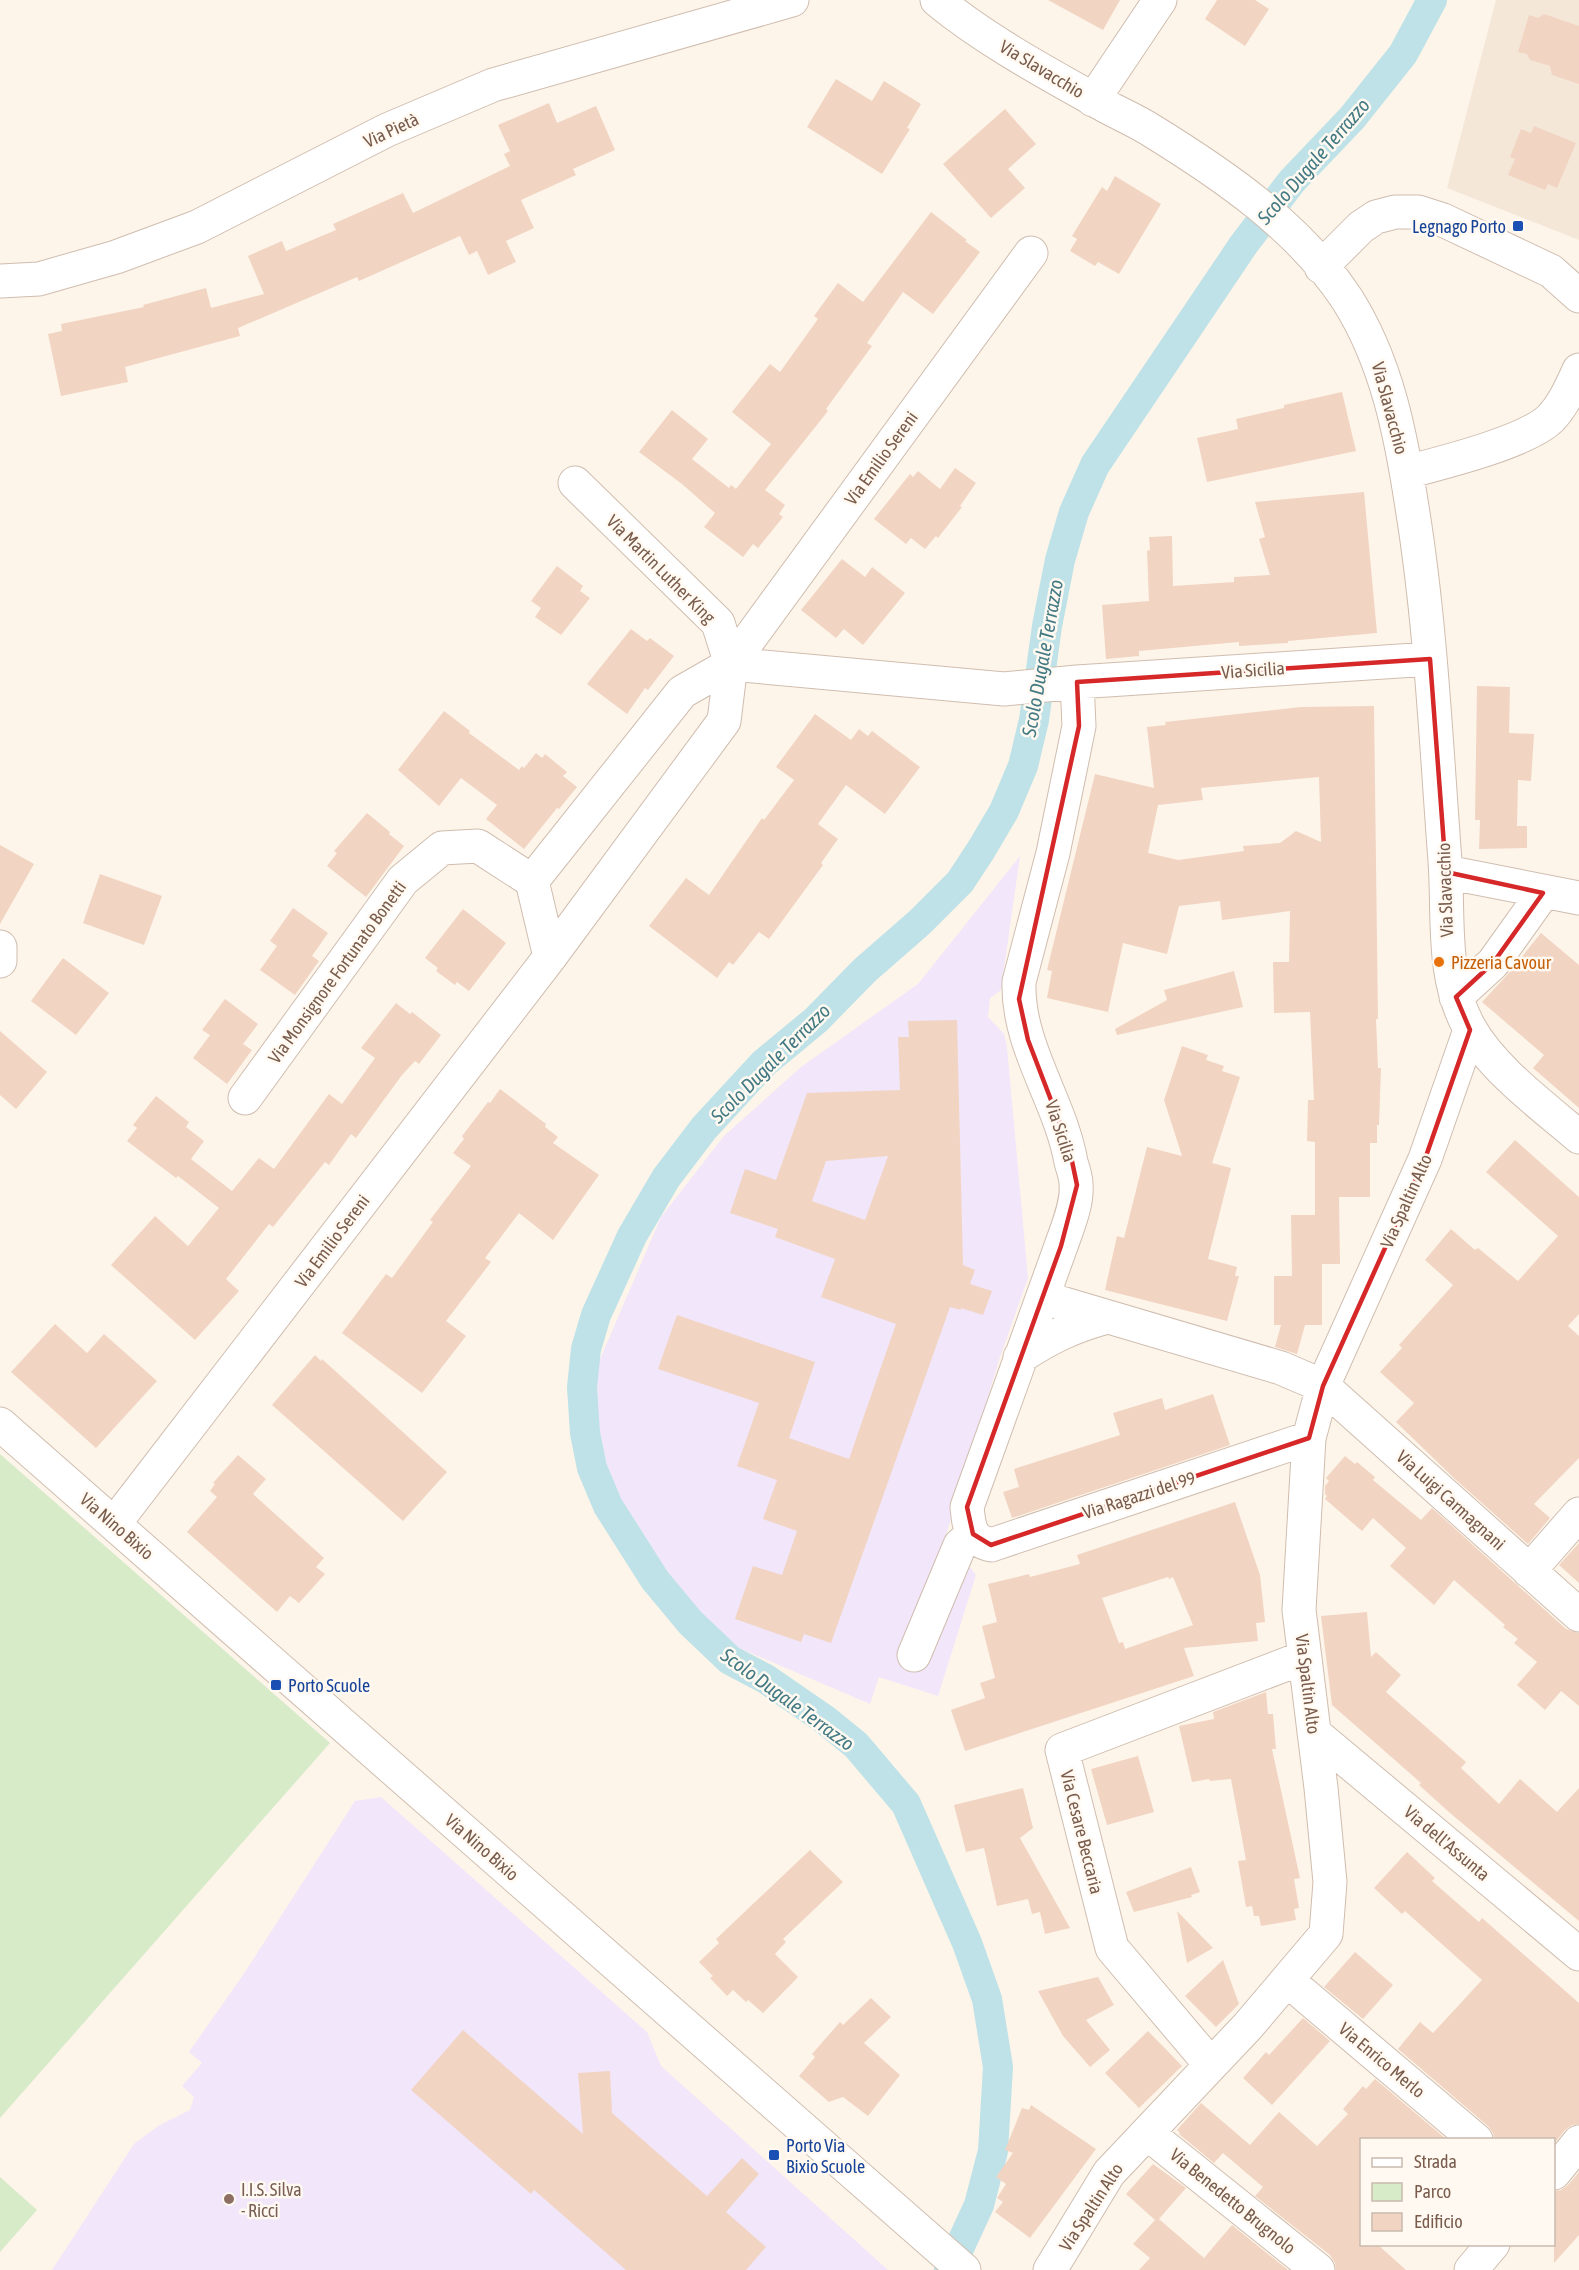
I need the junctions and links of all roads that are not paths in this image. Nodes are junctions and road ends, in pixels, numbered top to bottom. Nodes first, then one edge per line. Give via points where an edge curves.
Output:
1 (792, 0) edge
2 (937, 0) edge
3 (1160, 0) edge
4 (1093, 100) junction
5 (1031, 253) dead end
6 (1322, 267) junction
7 (0, 281) edge
8 (1579, 296) edge
9 (1579, 370) edge
10 (1407, 472) junction
11 (575, 483) dead end
12 (1430, 659) junction
13 (730, 664) junction
14 (1069, 682) junction
15 (1446, 873) junction
16 (532, 881) junction
17 (1543, 892) junction
18 (1579, 898) edge
19 (0, 947) edge
20 (550, 957) junction
21 (0, 961) edge
22 (1456, 997) junction
23 (1470, 1030) junction
24 (245, 1098) dead end
25 (1579, 1137) edge
26 (1045, 1292) junction
27 (1107, 1317) junction
28 (1020, 1357) junction
29 (1323, 1386) junction
30 (0, 1424) edge
31 (1309, 1438) junction
32 (1579, 1514) edge
33 (114, 1524) junction
34 (973, 1534) junction
35 (1529, 1571) junction
36 (1579, 1615) edge
37 (914, 1655) dead end
38 (1305, 1658) junction
39 (1314, 1733) junction
40 (1579, 1954) edge
41 (1287, 1980) junction
42 (1210, 2065) junction
43 (1147, 2133) junction
44 (1475, 2138) edge
45 (1579, 2142) edge
46 (1555, 2172) edge
47 (1490, 2246) edge
48 (964, 2270) edge
49 (1050, 2270) edge
50 (1318, 2270) edge
51 (1471, 2270) edge

1 - 7 street, Via Pietà via 494,85 387,130 197,227 116,257 39,279
2 - 4 street, Via Slavacchio
3 - 4 street
4 - 6 street, Via Slavacchio via 1147,128 1245,193 1292,234
5 - 13 street, Via Emilio Sereni
6 - 8 street via 1376,217 1418,212 1551,271
6 - 10 street, Via Slavacchio via 1345,296 1377,356
9 - 10 street via 1566,398 1549,419 1535,428 1472,454
10 - 12 street, Via Slavacchio via 1422,569
11 - 13 street, Via Martin Luther King via 718,623
12 - 14 street, Via Sicilia
12 - 15 street, Via Slavacchio
13 - 14 street, Via Sicilia via 1004,689
13 - 16 street, Via Emilio Sereni via 682,692
13 - 20 street, Via Emilio Sereni via 724,721
14 - 26 street, Via Sicilia via 1079,726 1053,853 1019,982 1021,1017 1069,1147 1077,1185 1070,1221
15 - 17 street
15 - 22 street, Via Slavacchio via 1447,951
16 - 20 street
16 - 24 street, Via Monsignore Fortunato Bonetti via 478,846 442,848 403,880
17 - 18 street
17 - 22 street via 1493,963
19 - 21 street
20 - 33 street, Via Emilio Sereni
22 - 23 street, Via Slavacchio
23 - 25 street, Via Slavacchio via 1504,1071
23 - 29 street, Via Spaltin Alto via 1425,1159
26 - 27 street via 1058,1302
26 - 28 street
27 - 28 street via 1078,1324
27 - 29 street via 1281,1368
28 - 34 street via 967,1508
29 - 31 street, Via Spaltin Alto
29 - 35 street, Via Luigi Carmagnani
30 - 33 street, Via Nino Bixio
31 - 34 street, Via Ragazzi del 99 via 992,1545
31 - 38 street, Via Spaltin Alto via 1299,1610
32 - 35 street
33 - 48 street, Via Nino Bixio
34 - 37 street via 960,1545
35 - 36 street, Via Luigi Carmagnani
38 - 39 street, Via Spaltin Alto
38 - 42 street, Via Cesare Beccaria via 1062,1750 1112,1948
39 - 40 street, Via dell'Assunta
39 - 41 street, Via Spaltin Alto via 1330,1882 1326,1934
41 - 42 street, Via Spaltin Alto
41 - 44 street, Via Enrico Merlo
42 - 43 street, Via Spaltin Alto
43 - 49 street, Via Spaltin Alto via 1109,2173
43 - 50 street, Via Benedetto Brugnolo
45 - 46 street
47 - 51 street

